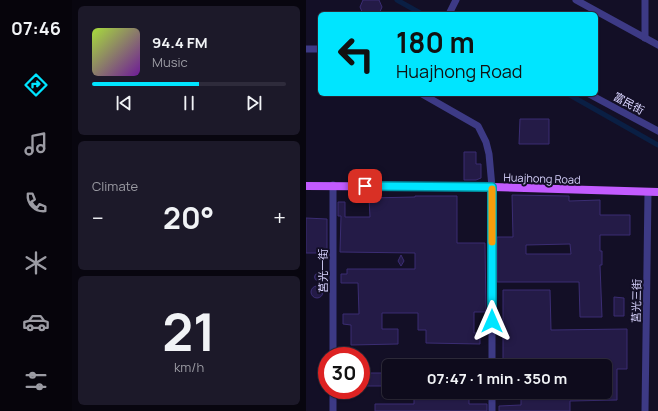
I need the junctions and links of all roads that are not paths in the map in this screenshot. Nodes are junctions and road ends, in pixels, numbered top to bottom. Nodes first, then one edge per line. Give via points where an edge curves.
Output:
1 (456, 0) edge
2 (576, 0) edge
3 (645, 0) edge
4 (450, 12) edge
5 (598, 12) edge
6 (598, 12) edge
7 (645, 38) junction
8 (658, 45) edge
9 (306, 49) edge
10 (318, 49) edge
11 (426, 96) edge
12 (594, 96) edge
13 (658, 131) edge
14 (333, 185) junction
15 (306, 186) edge
16 (492, 187) junction
17 (648, 192) junction
18 (658, 192) edge
19 (333, 347) edge
20 (492, 359) edge
21 (333, 399) edge
22 (492, 399) edge
23 (333, 411) edge
24 (492, 411) edge
25 (646, 411) edge

1 - 4 street
2 - 6 street
3 - 7 street
5 - 7 street
7 - 8 street
9 - 10 street
11 - 16 street via 478,126 489,154
12 - 13 street, 富民街
14 - 15 main road, Huajhong Road
14 - 16 main road, Huajhong Road
14 - 19 street, 莒光一街
16 - 17 main road, Huajhong Road
16 - 20 street
17 - 18 main road, Huajhong Road
17 - 25 street, 莒光三街
21 - 23 street
22 - 24 street

